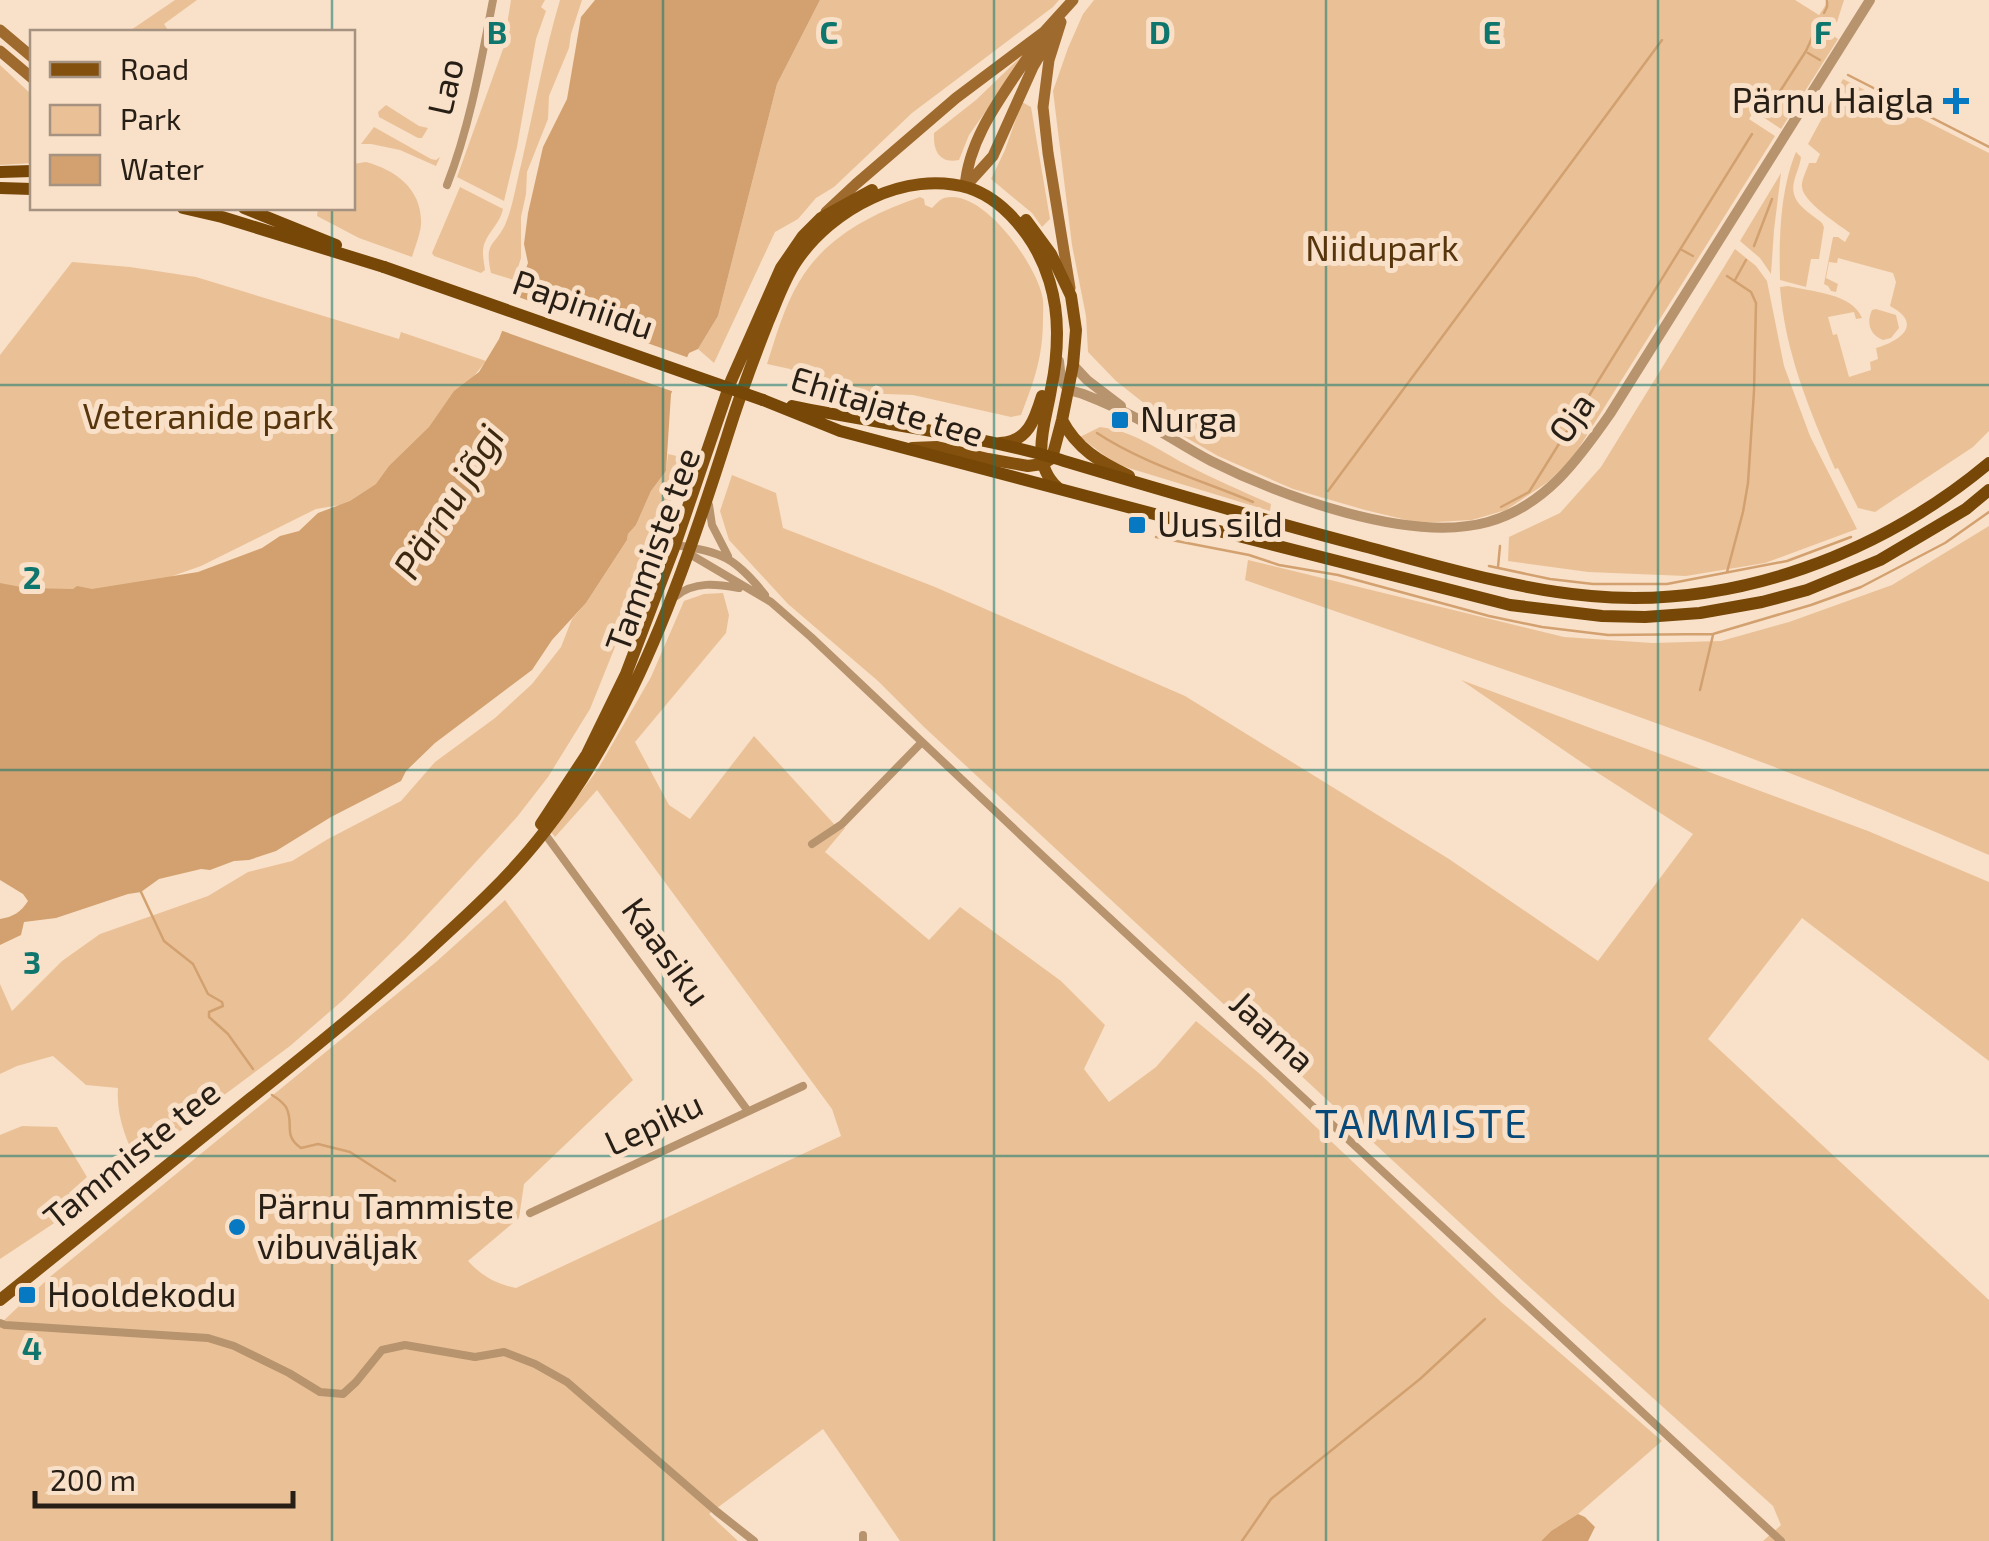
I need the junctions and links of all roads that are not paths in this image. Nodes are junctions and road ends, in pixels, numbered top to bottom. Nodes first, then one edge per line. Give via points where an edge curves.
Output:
1 (493, 0) edge
2 (1074, 0) edge
3 (1870, 0) edge
4 (1061, 22) junction
5 (0, 30) edge
6 (1044, 32) junction
7 (0, 51) edge
8 (30, 55) edge
9 (30, 76) edge
10 (1020, 95) junction
11 (1000, 101) junction
12 (1048, 153) junction
13 (30, 171) edge
14 (0, 172) edge
15 (967, 182) junction
16 (446, 185) dead end
17 (0, 188) edge
18 (30, 188) edge
19 (192, 210) edge
20 (253, 210) edge
21 (821, 218) junction
22 (384, 266) junction
23 (1071, 296) junction
24 (1056, 345) junction
25 (1073, 365) junction
26 (1068, 389) junction
27 (763, 400) junction
28 (1138, 419) junction
29 (1062, 420) junction
30 (996, 443) junction
31 (912, 448) junction
32 (1045, 459) junction
33 (1989, 463) edge
34 (1057, 488) junction
35 (1989, 490) edge
36 (709, 491) junction
37 (1254, 518) junction
38 (684, 548) junction
39 (731, 560) junction
40 (751, 590) junction
41 (771, 602) junction
42 (664, 612) junction
43 (922, 742) junction
44 (542, 830) junction
45 (812, 844) dead end
46 (802, 1086) dead end
47 (748, 1111) junction
48 (530, 1213) dead end
49 (0, 1300) edge
50 (0, 1323) edge
51 (754, 1541) edge
52 (1781, 1541) edge

1 - 16 street, Lao via 476,88
2 - 4 main road
2 - 6 main road
3 - 28 street, Oja via 1610,414 1558,482 1527,504 1464,527 1380,520 1269,487
4 - 10 main road
4 - 12 main road via 1045,82
5 - 8 main road
6 - 11 main road
6 - 21 main road via 956,98
7 - 9 main road
10 - 11 main road
10 - 12 main road via 1034,101
10 - 15 main road via 993,156
11 - 15 main road via 968,158
12 - 23 main road
13 - 14 highway
15 - 21 main road via 936,176 893,182
15 - 23 main road via 1002,197 1027,221
15 - 24 main road via 1016,220 1036,250 1052,289
15 - 36 main road, Tammiste tee via 885,193 811,242 785,281
17 - 18 highway
19 - 22 highway, Papiniidu
20 - 22 highway, Papiniidu
21 - 38 main road, Tammiste tee via 791,252 731,381
22 - 27 highway, Papiniidu, bridge
23 - 25 main road
24 - 26 street
24 - 30 main road via 1026,433
24 - 32 main road via 1041,438
25 - 26 main road
25 - 28 street, Oja
26 - 28 street, Oja
26 - 29 main road
27 - 30 highway, Ehitajate tee
27 - 31 highway, Ehitajate tee via 840,431
29 - 32 main road
29 - 37 main road via 1072,439 1131,478 1242,508
30 - 32 highway, Ehitajate tee
31 - 32 main road via 1028,466
31 - 34 highway, Ehitajate tee
32 - 34 main road via 1047,479
32 - 37 highway, Ehitajate tee
33 - 37 highway, Ehitajate tee via 1952,494 1840,555 1762,581 1674,595 1551,591
34 - 35 highway, Ehitajate tee via 1510,605 1645,617 1722,610 1806,590 1880,560
36 - 38 main road, Tammiste tee
36 - 39 street, Jaama via 712,525
38 - 39 street, Jaama
38 - 40 street, Jaama
38 - 42 main road, Tammiste tee
38 - 44 main road, Tammiste tee via 587,754
39 - 41 street, Jaama
40 - 41 street, Jaama
40 - 42 street, Jaama via 701,584 681,592
41 - 43 street, Jaama
42 - 44 main road, Tammiste tee via 599,752
43 - 45 street via 842,824
43 - 52 street, Jaama
44 - 47 street, Kaasiku
44 - 49 main road, Tammiste tee via 394,980
46 - 47 street, Lepiku
47 - 48 street, Lepiku
50 - 51 street via 208,1338 320,1392 342,1394 382,1350 406,1345 475,1357 504,1352 567,1382

